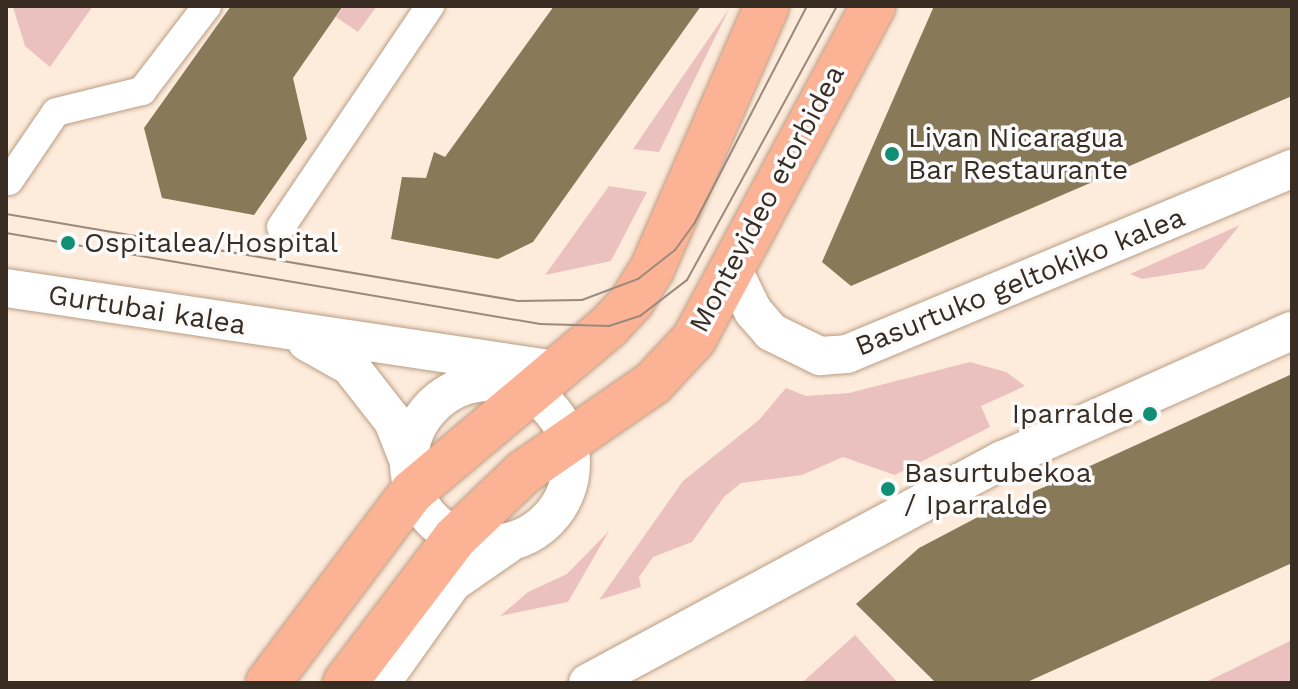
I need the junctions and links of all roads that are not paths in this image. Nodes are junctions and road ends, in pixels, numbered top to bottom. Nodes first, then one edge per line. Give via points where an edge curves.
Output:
1 (207, 6) edge
2 (430, 6) edge
3 (767, 6) edge
4 (873, 6) edge
5 (1292, 169) edge
6 (9, 181) dead end
7 (281, 227) dead end
8 (733, 270) junction
9 (6, 288) edge
10 (288, 331) junction
11 (1292, 331) edge
12 (453, 358) junction
13 (529, 381) junction
14 (569, 443) junction
15 (410, 476) junction
16 (455, 538) junction
17 (508, 544) junction
18 (594, 679) edge
19 (268, 683) edge
20 (345, 683) edge
21 (381, 683) edge

1 - 6 street via 142,91 56,112
2 - 7 street
3 - 13 main road via 652,269 609,326
4 - 8 main road, Montevideo etorbidea
5 - 8 street, Basurtuko geltokiko kalea via 847,354 820,356 771,332 753,311
8 - 14 main road, Montevideo etorbidea via 694,339 653,383
9 - 10 street, Gurtubai kalea
10 - 12 street, Gurtubai kalea
10 - 15 street, Gurtubai kalea via 350,366 393,421
11 - 18 street via 1003,460
12 - 13 street, Gurtubai kalea
12 - 13 street, Gurtubai kalea
13 - 14 street via 561,423
13 - 15 main road
14 - 16 main road, Montevideo etorbidea via 524,472
14 - 17 street via 569,477 552,517 532,534
15 - 16 street, Gurtubai kalea via 429,519
15 - 19 main road
16 - 17 street via 481,545
16 - 20 main road, Montevideo etorbidea
17 - 21 street via 452,583

